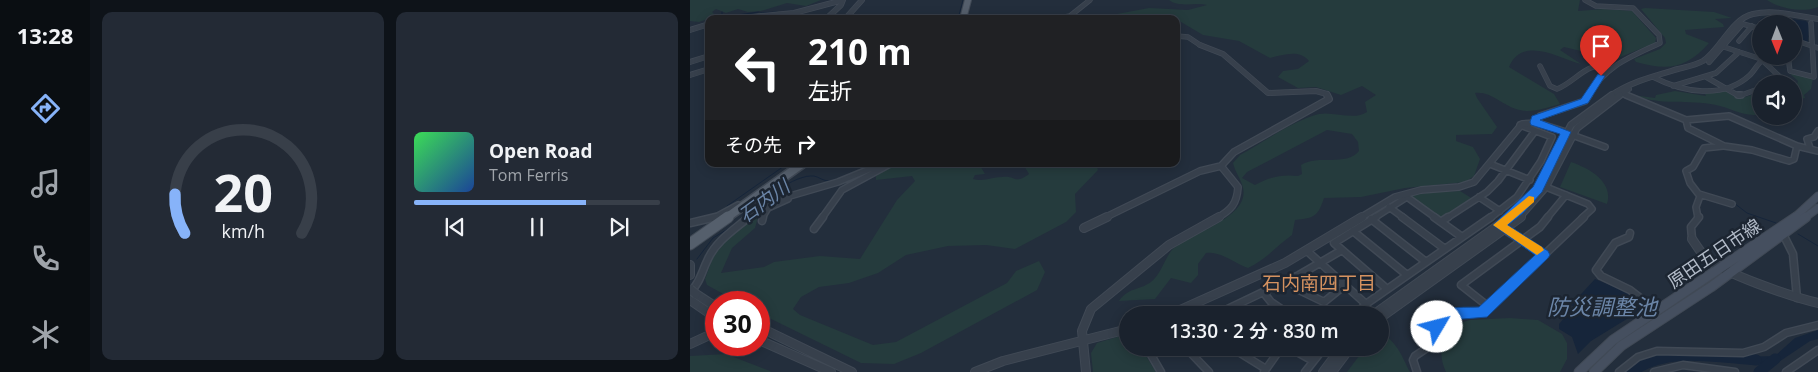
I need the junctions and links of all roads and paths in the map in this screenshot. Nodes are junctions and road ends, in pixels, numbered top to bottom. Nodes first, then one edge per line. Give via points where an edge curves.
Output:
1 (843, 0) edge
2 (862, 0) edge
3 (968, 0) edge
4 (972, 0) edge
5 (1090, 0) edge
6 (1586, 0) edge
7 (769, 15) edge
8 (831, 15) edge
9 (849, 15) edge
10 (964, 15) edge
11 (968, 15) edge
12 (1071, 15) edge
13 (1818, 20) edge
14 (1811, 23) dead end
15 (1743, 24) junction
16 (705, 25) edge
17 (1752, 26) joint
18 (690, 30) edge
19 (1180, 36) edge
20 (1739, 41) dead end
21 (1802, 43) edge
22 (1200, 45) joint
23 (1812, 46) junction
24 (1724, 47) junction
25 (1818, 48) edge
26 (1739, 52) junction
27 (1752, 56) edge
28 (705, 57) edge
29 (690, 62) edge
30 (1758, 65) edge
31 (1768, 65) edge
32 (1789, 65) edge
33 (1540, 66) dead end
34 (1610, 69) junction
35 (705, 70) edge
36 (690, 75) edge
37 (1778, 75) edge
38 (1706, 77) junction
39 (1816, 77) edge
40 (1655, 78) junction
41 (1673, 86) junction
42 (1724, 87) junction
43 (1752, 91) edge
44 (1622, 93) junction
45 (1686, 120) junction
46 (1535, 122) junction
47 (1520, 125) junction
48 (1535, 131) junction
49 (1818, 131) edge
50 (1569, 134) junction
51 (1724, 146) junction
52 (1797, 146) junction
53 (1605, 147) dead end
54 (1810, 148) junction
55 (1818, 151) edge
56 (1490, 164) junction
57 (1221, 166) junction
58 (792, 167) edge
59 (799, 167) edge
60 (874, 167) edge
61 (884, 167) edge
62 (1506, 170) junction
63 (1530, 180) junction
64 (1546, 187) junction
65 (814, 189) junction
66 (1699, 194) junction
67 (1566, 195) junction
68 (1818, 196) edge
69 (1479, 197) junction
70 (1732, 204) dead end
71 (739, 205) junction
72 (1389, 207) junction
73 (1818, 208) edge
74 (1500, 211) junction
75 (1371, 219) junction
76 (762, 221) dead end
77 (1442, 221) junction
78 (690, 223) edge
79 (1499, 225) junction
80 (1084, 228) dead end
81 (712, 229) junction
82 (814, 229) dead end
83 (1506, 230) junction
84 (1353, 231) junction
85 (1630, 233) dead end
86 (1783, 234) junction
87 (1462, 237) junction
88 (1692, 239) joint
89 (690, 240) edge
90 (1523, 241) junction
91 (690, 244) edge
92 (690, 249) edge
93 (1445, 249) junction
94 (1342, 250) junction
95 (1307, 251) junction
96 (1544, 255) junction
97 (1426, 262) junction
98 (1321, 263) junction
99 (690, 265) edge
100 (1722, 268) junction
101 (1731, 272) junction
102 (690, 275) edge
103 (1407, 275) junction
104 (1289, 280) junction
105 (1345, 285) junction
106 (1387, 289) junction
107 (692, 292) edge
108 (1264, 292) junction
109 (1797, 298) junction
110 (690, 300) edge
111 (705, 300) edge
112 (1818, 303) edge
113 (1366, 304) joint
114 (1236, 305) edge
115 (1189, 306) edge
116 (1277, 306) edge
117 (1386, 306) edge
118 (1489, 307) junction
119 (705, 310) edge
120 (1389, 311) edge
121 (1657, 311) junction
122 (1818, 325) edge
123 (1119, 331) edge
124 (770, 332) edge
125 (705, 337) edge
126 (1082, 340) junction
127 (690, 344) edge
128 (770, 345) edge
129 (1818, 350) edge
130 (1152, 356) edge
131 (1194, 356) edge
132 (1244, 356) edge
133 (1275, 356) edge
134 (1304, 356) edge
135 (1317, 356) edge
136 (1335, 356) edge
137 (1344, 356) edge
138 (1313, 361) junction
139 (1265, 370) edge
140 (832, 372) edge
141 (852, 372) edge
142 (975, 372) edge
143 (1086, 372) edge
144 (1161, 372) edge
145 (1209, 372) edge
146 (1305, 372) edge
147 (1323, 372) edge
148 (1332, 372) edge
149 (1417, 372) edge
150 (1579, 372) edge
151 (1594, 372) edge
152 (1619, 372) edge
153 (1654, 372) edge
154 (1734, 372) edge
155 (1786, 372) edge

1 - 7 street via 798,12
1 - 8 street
2 - 9 street
3 - 10 main road
4 - 11 main road
5 - 12 street
6 - 34 street via 1596,6 1633,8 1659,35 1660,43 1618,62
13 - 15 street via 1771,14 1756,16
13 - 40 street via 1775,12 1752,14 1741,19 1705,60
14 - 23 street
15 - 17 street
15 - 24 street
16 - 18 street
17 - 20 street
19 - 22 street via 1188,37
21 - 23 street
22 - 57 street via 1223,54 1268,93 1316,91 1329,96 1322,104 1234,152
23 - 25 street
23 - 39 street
24 - 26 street
24 - 40 street via 1705,64
26 - 27 street
26 - 38 street via 1727,67
28 - 29 street
30 - 42 street via 1749,75
31 - 37 street
32 - 39 street via 1790,71
33 - 34 street via 1550,86 1557,89 1592,65 1600,64
34 - 46 street via 1599,78 1585,101 1540,116
35 - 36 street
38 - 41 street
38 - 42 street
40 - 41 street
40 - 44 street
40 - 50 street via 1620,89 1578,118
41 - 42 street via 1703,93
42 - 43 street via 1739,96
44 - 45 street
44 - 50 street
45 - 51 street via 1688,128
45 - 52 street via 1730,116
46 - 47 street
46 - 50 street
47 - 48 street
47 - 56 street
48 - 62 street
48 - 63 street via 1552,136
49 - 54 street via 1807,139
50 - 53 street
50 - 64 street
50 - 79 street via 1538,189
51 - 52 street via 1789,161 1794,159
51 - 66 street via 1704,148 1693,167 1686,171
52 - 54 street
54 - 55 street
56 - 62 street
56 - 95 street via 1478,179 1465,186 1420,190 1395,197
57 - 80 street via 1200,171
57 - 126 street via 1238,187 1237,200 1232,208 1169,245 1094,305 1085,317
58 - 71 main road
59 - 81 main road
60 - 65 street
61 - 82 street via 842,190
62 - 63 street
62 - 69 street
63 - 74 street
64 - 67 street
64 - 83 street via 1525,214
65 - 76 street via 768,208
65 - 107 street via 766,203 719,242
66 - 70 street
66 - 88 street via 1696,207 1699,217 1690,227
67 - 90 street
67 - 96 street via 1588,204 1592,209
68 - 100 main road, 原田五日市線 via 1798,216
69 - 74 street
69 - 77 street
71 - 78 street via 712,219
71 - 89 main road
72 - 75 street
72 - 77 street via 1407,197
72 - 93 street
73 - 86 main road, 原田五日市線
74 - 87 street
75 - 84 street
75 - 97 street
77 - 87 street
79 - 83 street
79 - 117 street
81 - 91 main road
81 - 92 street
83 - 90 street
83 - 120 street
84 - 94 street via 1334,243
84 - 103 street
85 - 121 street via 1629,237 1614,244 1596,270
86 - 101 main road, 原田五日市線
86 - 109 street via 1794,259
87 - 93 street
88 - 100 street via 1706,259
90 - 96 street
90 - 118 street via 1461,285
93 - 97 street
94 - 98 street
94 - 106 street
95 - 98 street
95 - 115 street
96 - 118 street
97 - 103 street
98 - 104 street
98 - 105 street
99 - 102 street
100 - 101 street
100 - 121 main road, 原田五日市線
101 - 109 street
101 - 151 main road, 原田五日市線 via 1621,346
103 - 106 street
104 - 105 street via 1297,289 1324,302
104 - 108 street
105 - 113 street
106 - 113 street
107 - 111 street
108 - 114 street
108 - 116 street
109 - 112 street
110 - 119 street
118 - 149 street via 1478,314 1453,313 1442,318 1434,344 1413,360
121 - 150 main road, 原田五日市線 via 1603,347
122 - 152 street via 1741,353 1657,351 1638,357
123 - 126 street
124 - 141 street
125 - 127 street
126 - 142 street via 1003,361
126 - 143 street
128 - 140 street
129 - 155 street
130 - 144 street
131 - 145 street
132 - 139 street
133 - 139 street
134 - 138 street
135 - 138 street
136 - 147 street
137 - 148 street
138 - 146 street
153 - 154 street via 1684,365

